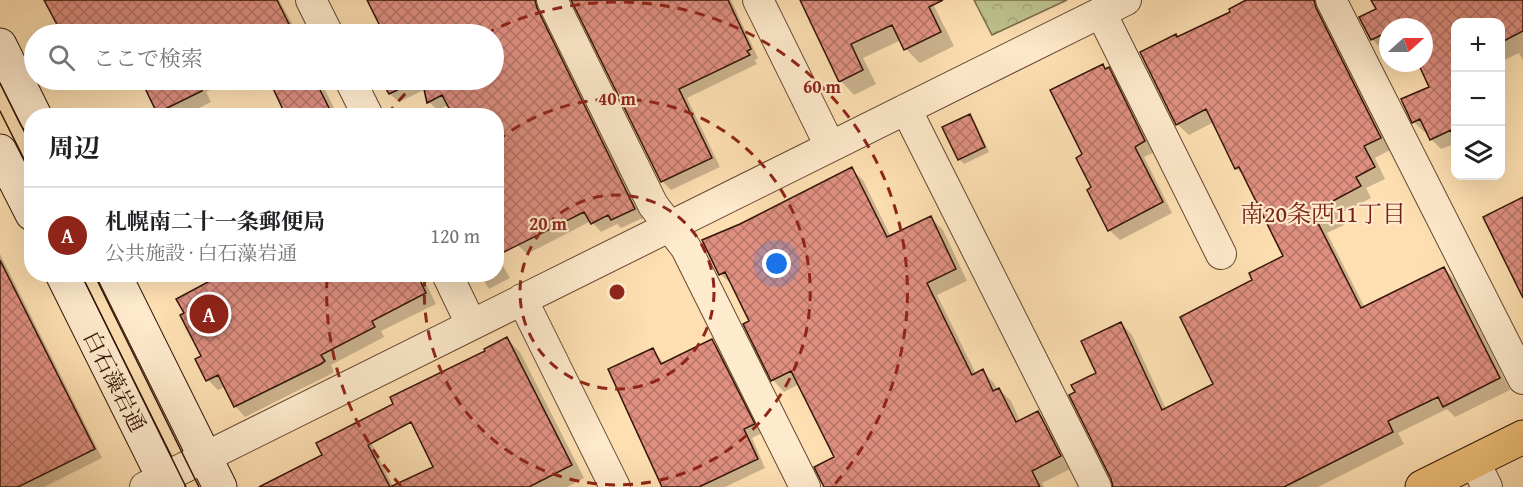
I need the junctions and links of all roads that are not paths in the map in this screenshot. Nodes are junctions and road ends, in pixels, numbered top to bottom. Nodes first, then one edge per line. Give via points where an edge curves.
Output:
1 (311, 0) edge
2 (552, 0) edge
3 (758, 0) edge
4 (1331, 0) edge
5 (1113, 6) edge
6 (323, 24) edge
7 (0, 45) edge
8 (355, 90) edge
9 (31, 108) edge
10 (364, 108) edge
11 (906, 109) junction
12 (831, 146) junction
13 (0, 151) edge
14 (24, 198) edge
15 (670, 226) junction
16 (1221, 254) dead end
17 (66, 282) edge
18 (118, 282) edge
19 (451, 282) edge
20 (522, 299) junction
21 (471, 324) junction
22 (1523, 379) edge
23 (1523, 437) edge
24 (204, 457) junction
25 (1480, 474) edge
26 (158, 484) edge
27 (220, 487) edge
28 (615, 487) edge
29 (805, 487) edge
30 (1096, 487) edge
31 (1422, 487) edge

1 - 6 street
2 - 15 street via 653,205
3 - 12 street
4 - 22 street
5 - 11 street
5 - 16 street
7 - 9 main road
8 - 10 street
11 - 12 street
11 - 30 street
12 - 15 street
13 - 14 main road
15 - 20 street
15 - 29 street via 686,248
17 - 26 main road, 白石藻岩通
18 - 24 main road, 白石藻岩通
19 - 21 street
20 - 21 street
20 - 28 street
21 - 24 street
23 - 25 highway
24 - 26 street
24 - 27 main road, 白石藻岩通
25 - 31 highway

